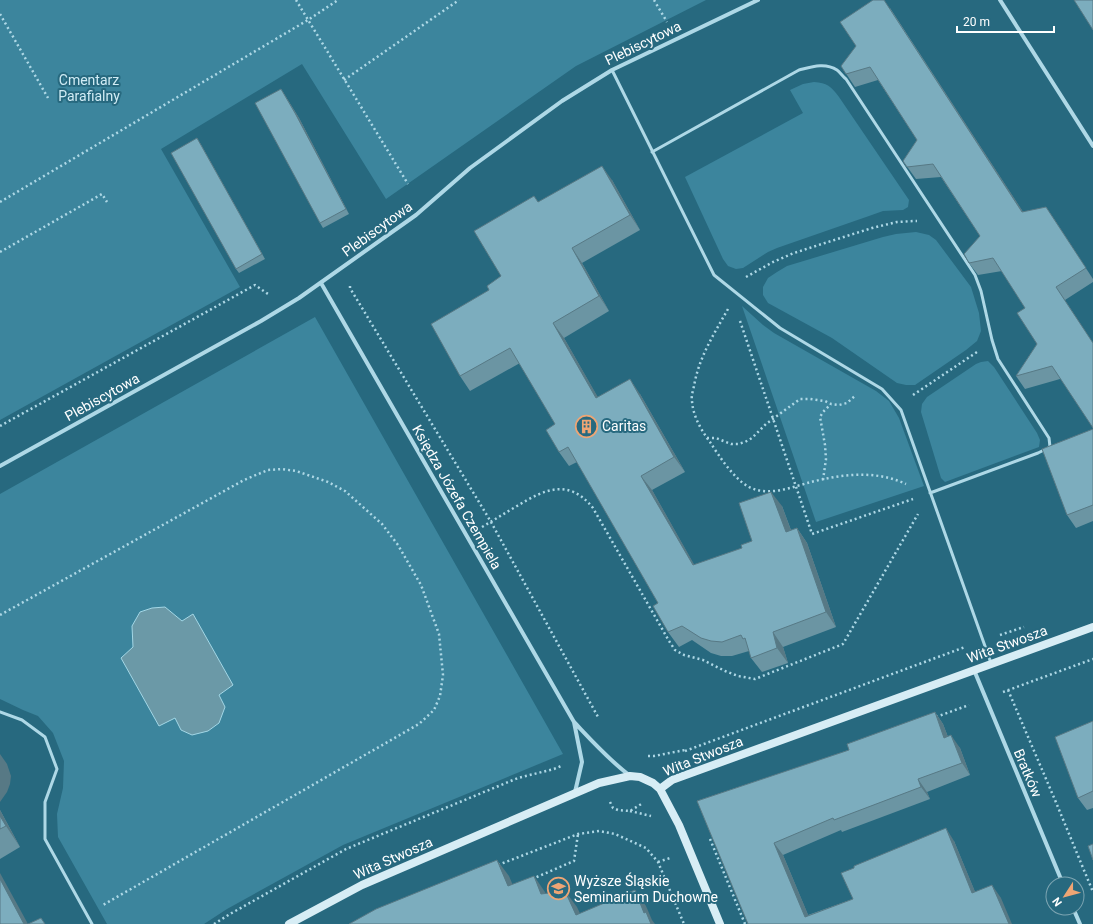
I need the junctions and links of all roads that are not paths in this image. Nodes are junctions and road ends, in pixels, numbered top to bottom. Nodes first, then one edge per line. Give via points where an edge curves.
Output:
1 (758, 0) edge
2 (1000, 0) edge
3 (612, 70) junction
4 (1093, 146) edge
5 (652, 152) junction
6 (321, 283) junction
7 (0, 466) edge
8 (930, 493) junction
9 (1093, 627) edge
10 (991, 663) junction
11 (974, 670) junction
12 (0, 712) edge
13 (574, 722) junction
14 (630, 776) junction
15 (660, 789) junction
16 (575, 793) junction
17 (1060, 876) edge
18 (92, 924) edge
19 (289, 924) edge
20 (720, 924) edge

1 - 3 street, Plebiscytowa
2 - 4 street
3 - 5 lane
3 - 6 street, Plebiscytowa via 562,101 470,168 420,212
5 - 8 lane via 714,275 780,328 882,388 901,410
5 - 8 lane via 799,70 826,66 837,70 846,79 975,274 998,359 1049,438 1050,447
6 - 7 street, Plebiscytowa via 267,318
6 - 13 street, Księdza Józefa Czempiela
8 - 10 lane
9 - 10 street, Wita Stwosza
10 - 11 street, Wita Stwosza
11 - 15 street, Wita Stwosza via 672,780
11 - 17 street, Bratków
12 - 18 lane via 22,720 45,737 57,769 45,802 45,839
13 - 14 street, Księdza Józefa Czempiela via 611,761
13 - 16 street, Księdza Józefa Czempiela via 582,762
14 - 15 street, Wita Stwosza via 640,777
14 - 16 street, Wita Stwosza via 599,783
15 - 20 street via 676,819
16 - 19 street, Wita Stwosza via 362,885

